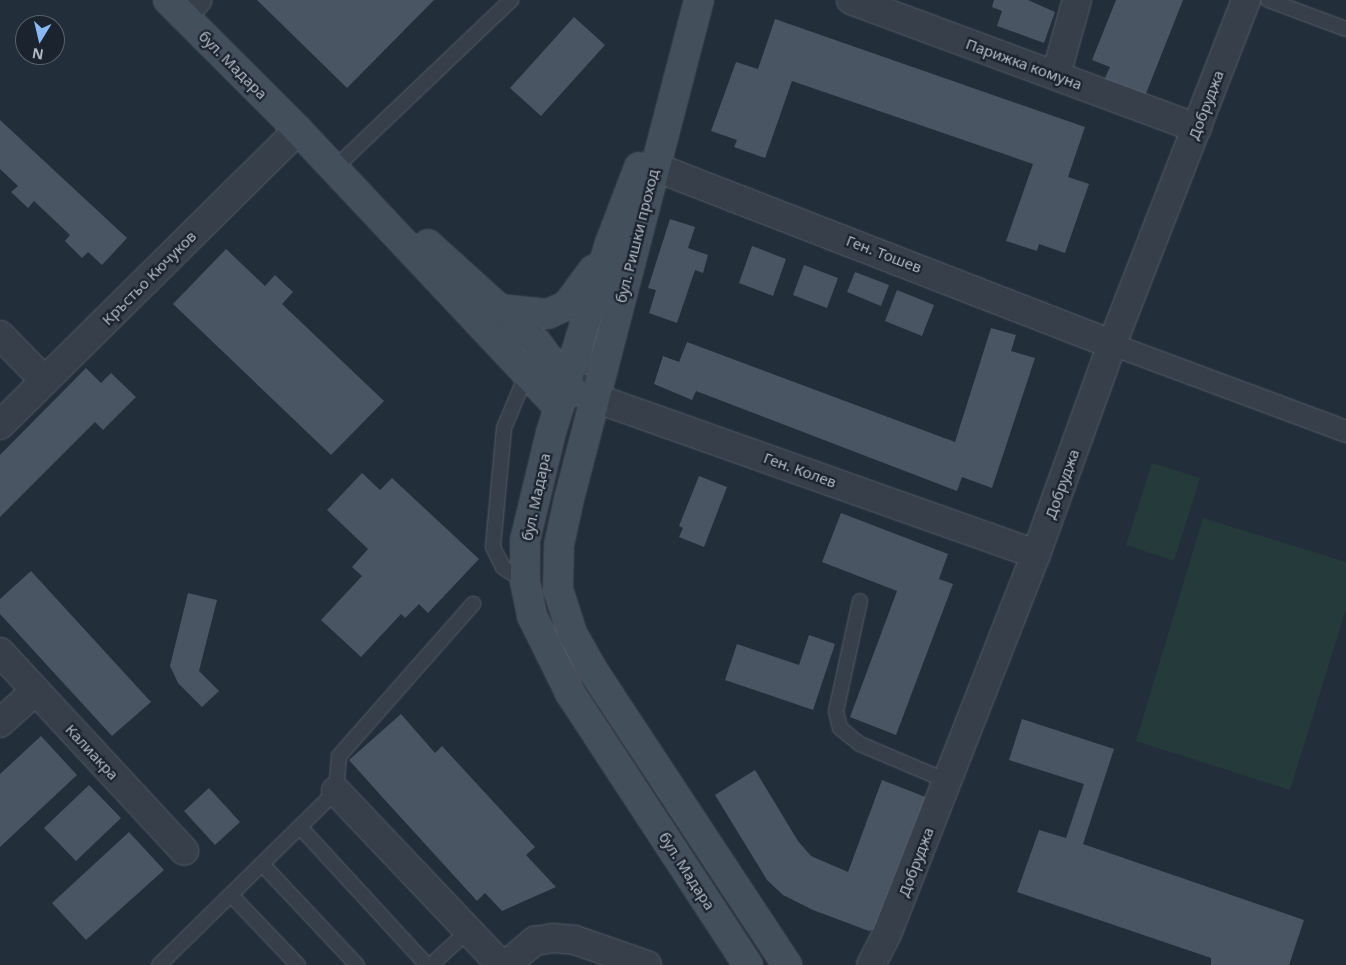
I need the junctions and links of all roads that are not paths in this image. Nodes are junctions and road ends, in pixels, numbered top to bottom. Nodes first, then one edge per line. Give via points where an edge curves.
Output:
1 (511, 0) edge
2 (699, 0) edge
3 (851, 0) edge
4 (1077, 0) edge
5 (1246, 0) edge
6 (1268, 0) edge
7 (183, 5) edge
8 (1346, 29) edge
9 (687, 44) junction
10 (1056, 75) junction
11 (1197, 128) junction
12 (298, 130) junction
13 (339, 164) junction
14 (655, 167) junction
15 (610, 243) junction
16 (500, 309) junction
17 (0, 335) edge
18 (1112, 344) junction
19 (527, 373) junction
20 (568, 379) junction
21 (45, 381) junction
22 (580, 410) junction
23 (0, 425) edge
24 (1346, 431) edge
25 (1036, 554) junction
26 (525, 582) junction
27 (860, 602) dead end
28 (473, 604) dead end
29 (0, 652) edge
30 (35, 691) junction
31 (0, 723) edge
32 (947, 781) junction
33 (336, 791) junction
34 (300, 827) junction
35 (184, 851) dead end
36 (262, 864) junction
37 (231, 895) junction
38 (468, 930) junction
39 (159, 965) edge
40 (298, 965) edge
41 (357, 965) edge
42 (427, 965) edge
43 (431, 965) edge
44 (501, 965) edge
45 (506, 965) edge
46 (647, 965) edge
47 (748, 965) edge
48 (787, 965) edge
49 (871, 965) edge

1 - 13 lane
2 - 9 main road, бул. Ришки проход
3 - 10 street, Парижка комуна
4 - 10 street
5 - 11 street, Добруджа
6 - 8 lane
7 - 12 main road, бул. Мадара
9 - 14 main road, бул. Ришки проход
9 - 15 main road, бул. Ришки проход
10 - 11 street, Парижка комуна
11 - 18 street, Добруджа
12 - 13 main road, бул. Мадара
12 - 19 main road, бул. Мадара
12 - 21 street, Кръстьо Кючуков
13 - 16 main road, бул. Мадара
14 - 18 street, Ген. Тошев
14 - 22 main road, бул. Ришки проход
15 - 16 main road via 567,305 548,314 531,315
15 - 20 main road, бул. Ришки проход
16 - 20 main road, бул. Мадара
17 - 21 street
18 - 24 street
18 - 25 street, Добруджа
19 - 22 main road, бул. Мадара
19 - 26 lane via 504,428 493,547 503,567
20 - 22 main road, бул. Ришки проход
21 - 23 street, Кръстьо Кючуков
22 - 25 street, Ген. Колев
22 - 26 main road, бул. Мадара via 524,540
22 - 48 main road via 559,545 558,589 572,633
25 - 32 street, Добруджа
26 - 47 main road, бул. Мадара via 532,616 570,693
27 - 32 lane via 836,711 840,728 860,744
28 - 33 lane via 340,756
29 - 30 street, Калиакра
30 - 31 street
30 - 35 street, Калиакра
32 - 49 street, Добруджа via 887,934
33 - 34 lane
33 - 38 street
34 - 36 lane
34 - 42 lane
36 - 37 lane
36 - 41 lane
37 - 39 lane
37 - 40 lane
38 - 43 lane
38 - 44 street
45 - 46 street via 535,941 553,938 575,940

